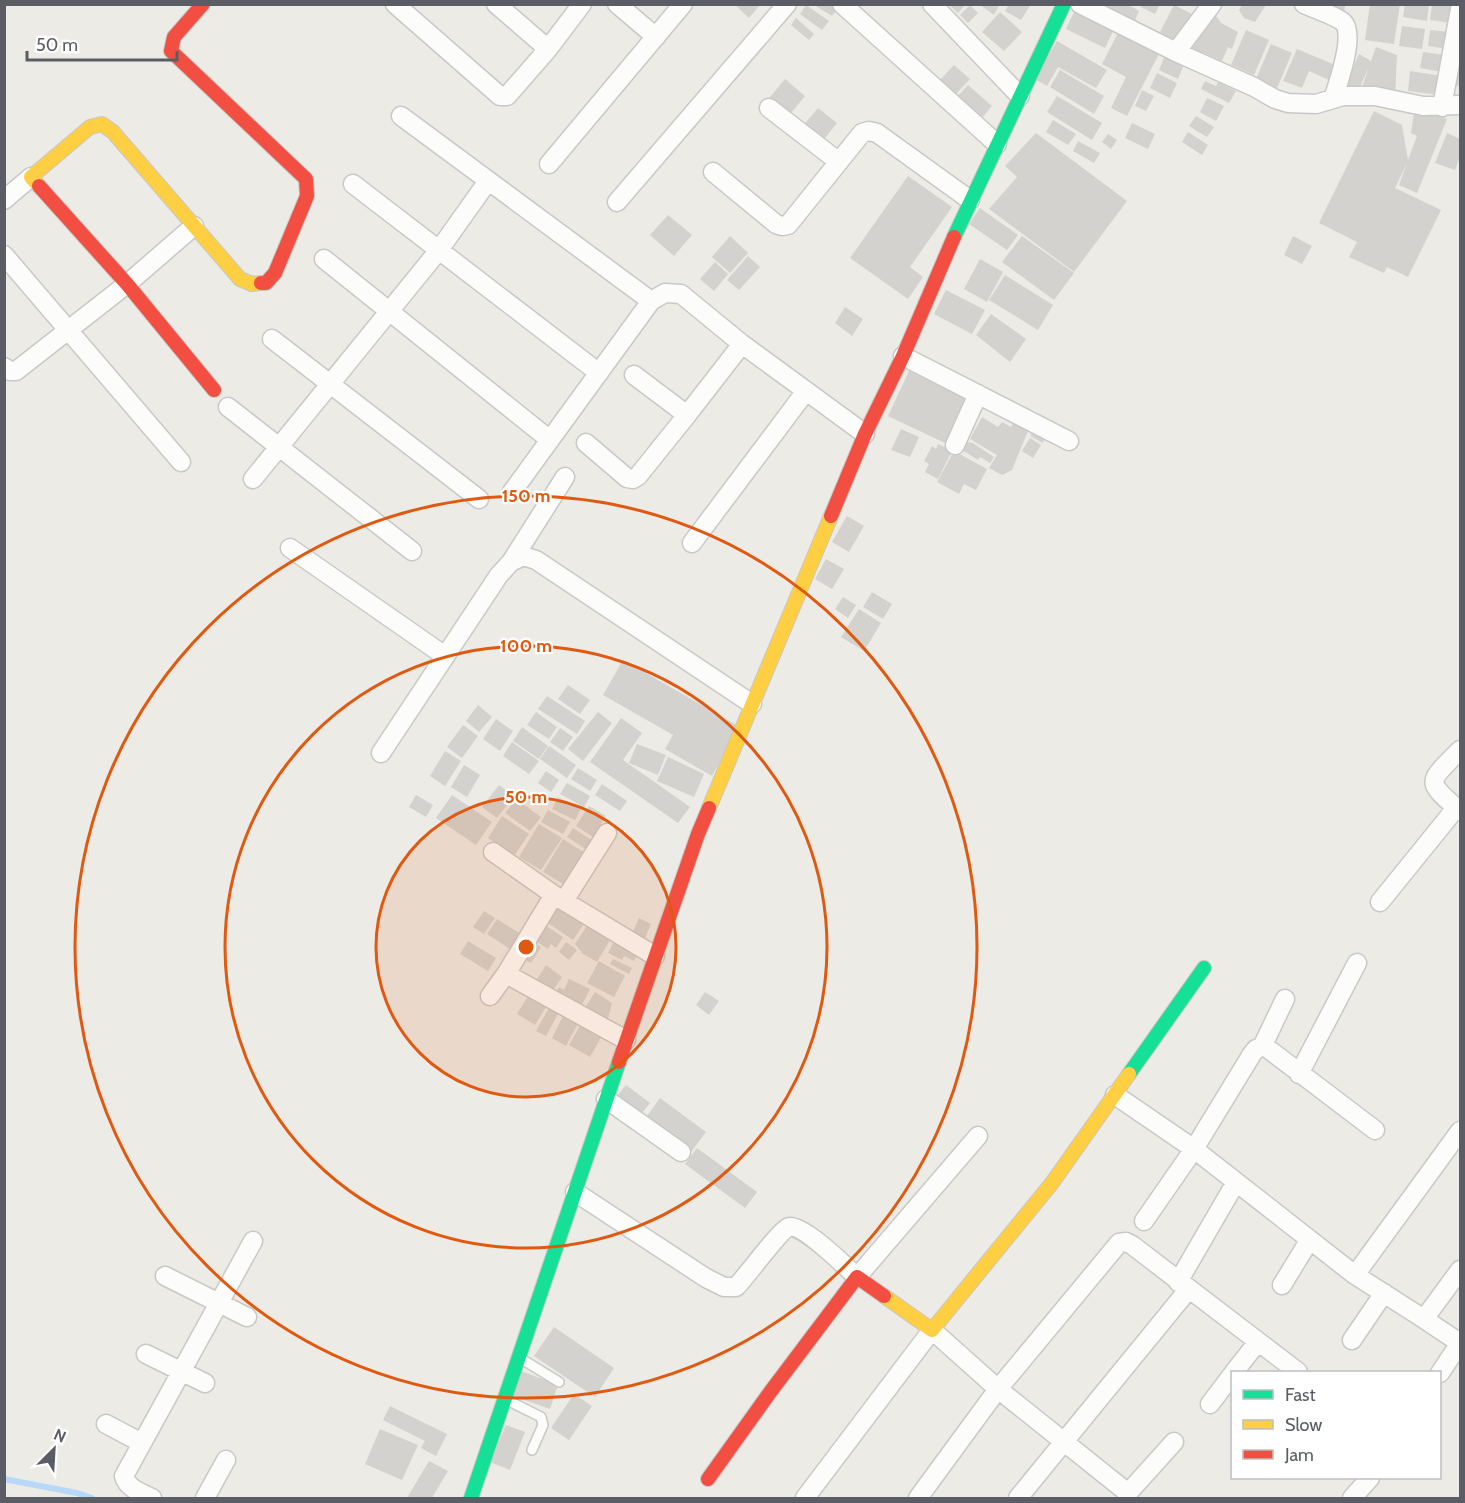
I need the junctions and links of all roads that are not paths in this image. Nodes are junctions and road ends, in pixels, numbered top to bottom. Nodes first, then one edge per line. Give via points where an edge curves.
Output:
1 (203, 4) edge
2 (395, 4) edge
3 (496, 4) edge
4 (582, 4) edge
5 (617, 4) edge
6 (684, 4) edge
7 (787, 4) edge
8 (842, 4) edge
9 (932, 4) edge
10 (1064, 4) edge
11 (1080, 4) edge
12 (1212, 4) edge
13 (1304, 4) edge
14 (1461, 9) edge
15 (656, 37) junction
16 (548, 49) junction
17 (1176, 52) junction
18 (1020, 96) junction
19 (1334, 99) junction
20 (1451, 106) edge
21 (769, 108) dead end
22 (401, 116) dead end
23 (997, 144) junction
24 (839, 162) junction
25 (549, 165) dead end
26 (713, 172) dead end
27 (32, 177) junction
28 (488, 181) junction
29 (353, 184) dead end
30 (4, 200) edge
31 (970, 200) junction
32 (617, 202) dead end
33 (194, 226) junction
34 (439, 250) junction
35 (4, 255) edge
36 (324, 260) dead end
37 (127, 284) junction
38 (651, 301) junction
39 (388, 311) junction
40 (69, 329) junction
41 (272, 339) dead end
42 (742, 344) junction
43 (903, 356) junction
44 (4, 367) edge
45 (599, 373) junction
46 (634, 375) dead end
47 (330, 385) junction
48 (214, 390) dead end
49 (806, 391) junction
50 (978, 394) junction
51 (228, 407) dead end
52 (687, 415) junction
53 (866, 434) junction
54 (550, 440) junction
55 (1069, 441) dead end
56 (586, 443) dead end
57 (956, 445) dead end
58 (279, 446) junction
59 (181, 462) dead end
60 (565, 477) dead end
61 (253, 479) dead end
62 (512, 492) dead end
63 (479, 499) dead end
64 (692, 543) dead end
65 (290, 548) dead end
66 (412, 551) dead end
67 (511, 562) junction
68 (446, 656) junction
69 (752, 704) junction
70 (1461, 750) edge
71 (381, 753) dead end
72 (1458, 810) edge
73 (607, 833) dead end
74 (493, 852) dead end
75 (559, 898) junction
76 (1380, 902) dead end
77 (655, 956) junction
78 (1357, 963) dead end
79 (1204, 968) dead end
80 (507, 974) junction
81 (490, 996) dead end
82 (1285, 999) dead end
83 (626, 1040) junction
84 (1262, 1047) junction
85 (1299, 1074) junction
86 (1115, 1095) junction
87 (606, 1099) junction
88 (1376, 1130) dead end
89 (1461, 1131) edge
90 (978, 1136) dead end
91 (1194, 1149) junction
92 (681, 1152) dead end
93 (1236, 1182) junction
94 (575, 1192) junction
95 (1144, 1221) dead end
96 (253, 1241) dead end
97 (1309, 1241) junction
98 (1461, 1270) edge
99 (1354, 1275) junction
100 (165, 1276) dead end
101 (857, 1276) junction
102 (1282, 1285) dead end
103 (1183, 1286) junction
104 (1384, 1293) junction
105 (219, 1304) junction
106 (247, 1317) dead end
107 (1424, 1319) junction
108 (932, 1330) junction
109 (1352, 1340) dead end
110 (1257, 1342) junction
111 (146, 1354) dead end
112 (518, 1356) junction
113 (182, 1371) junction
114 (1235, 1371) edge
115 (1297, 1371) edge
116 (1441, 1372) edge
117 (1231, 1377) edge
118 (559, 1382) dead end
119 (205, 1383) dead end
120 (998, 1389) junction
121 (504, 1399) junction
122 (1210, 1404) dead end
123 (106, 1424) dead end
124 (1064, 1442) junction
125 (1174, 1442) dead end
126 (142, 1443) junction
127 (532, 1450) dead end
128 (226, 1460) dead end
129 (708, 1479) dead end
130 (1369, 1479) edge
131 (1126, 1496) edge
132 (152, 1498) edge
133 (205, 1498) edge
134 (471, 1498) edge
135 (805, 1498) edge
136 (918, 1498) edge
137 (1017, 1498) edge
138 (1352, 1498) edge

1 - 33 street via 174,37 171,51 306,179 308,196 275,273 266,284 240,279
2 - 16 street via 500,96 507,96
3 - 16 street
4 - 16 street
5 - 15 street
6 - 15 street
7 - 32 street
8 - 23 street
9 - 18 street
10 - 18 street
11 - 17 street
12 - 17 street
13 - 19 street via 1343,22 1348,32
14 - 20 street
15 - 25 street
17 - 19 street via 1288,103 1316,104
18 - 23 street
19 - 20 street via 1376,96 1423,106
21 - 24 street
22 - 28 street
23 - 31 street
24 - 26 street via 788,225 782,226
24 - 31 street via 862,133 877,133
27 - 30 street
27 - 33 street via 90,127 102,124
27 - 37 street
28 - 34 street
28 - 38 street
29 - 34 street
31 - 43 street
33 - 37 street
34 - 39 street
34 - 45 street
35 - 40 street
36 - 39 street
37 - 40 street
37 - 48 street
38 - 42 street via 665,293 681,294
38 - 45 street
39 - 47 street
39 - 54 street
40 - 44 street via 16,371
40 - 59 street
41 - 47 street
42 - 49 street
42 - 52 street
43 - 50 street
43 - 53 street
45 - 54 street
46 - 52 street
47 - 58 street
47 - 63 street
49 - 53 street
49 - 64 street
50 - 55 street
50 - 57 street
51 - 58 street
52 - 56 street via 633,479
53 - 69 street
54 - 62 street
58 - 61 street
58 - 66 street
60 - 67 street
65 - 68 street
67 - 68 street
67 - 69 street via 523,556 536,560
68 - 71 street
69 - 77 street via 698,834
70 - 72 street via 1434,780 1440,794
72 - 76 street
73 - 75 street
74 - 75 street
75 - 77 street
75 - 80 street
77 - 83 street
78 - 85 street
79 - 86 street
80 - 81 street
80 - 83 street
82 - 84 street
83 - 87 street
84 - 85 street
84 - 91 street via 1252,1054
85 - 88 street
86 - 91 street
86 - 108 street via 1052,1183
87 - 92 street
87 - 94 street
89 - 99 street
90 - 101 street
91 - 93 street
91 - 95 street
93 - 97 street
93 - 103 street
94 - 101 street via 724,1287 736,1287 776,1239 793,1227 806,1233
94 - 112 street
96 - 105 street
97 - 99 street
97 - 102 street
98 - 107 street
99 - 104 street
100 - 105 street
101 - 108 street
101 - 129 street
103 - 110 street
103 - 120 street via 1132,1245 1119,1243
103 - 124 street
104 - 107 street
104 - 109 street
105 - 106 street
105 - 113 street
107 - 116 street via 1460,1343
108 - 120 street
108 - 135 street
110 - 114 street
110 - 115 street
111 - 113 street
112 - 118 lane
112 - 121 street
113 - 119 street
113 - 126 street
117 - 122 street
120 - 124 street
120 - 136 street
121 - 127 lane via 542,1417 543,1425
121 - 134 street
123 - 126 street
124 - 131 street
124 - 137 street
125 - 131 street
126 - 132 street via 124,1476 125,1482
128 - 133 street
130 - 138 street

